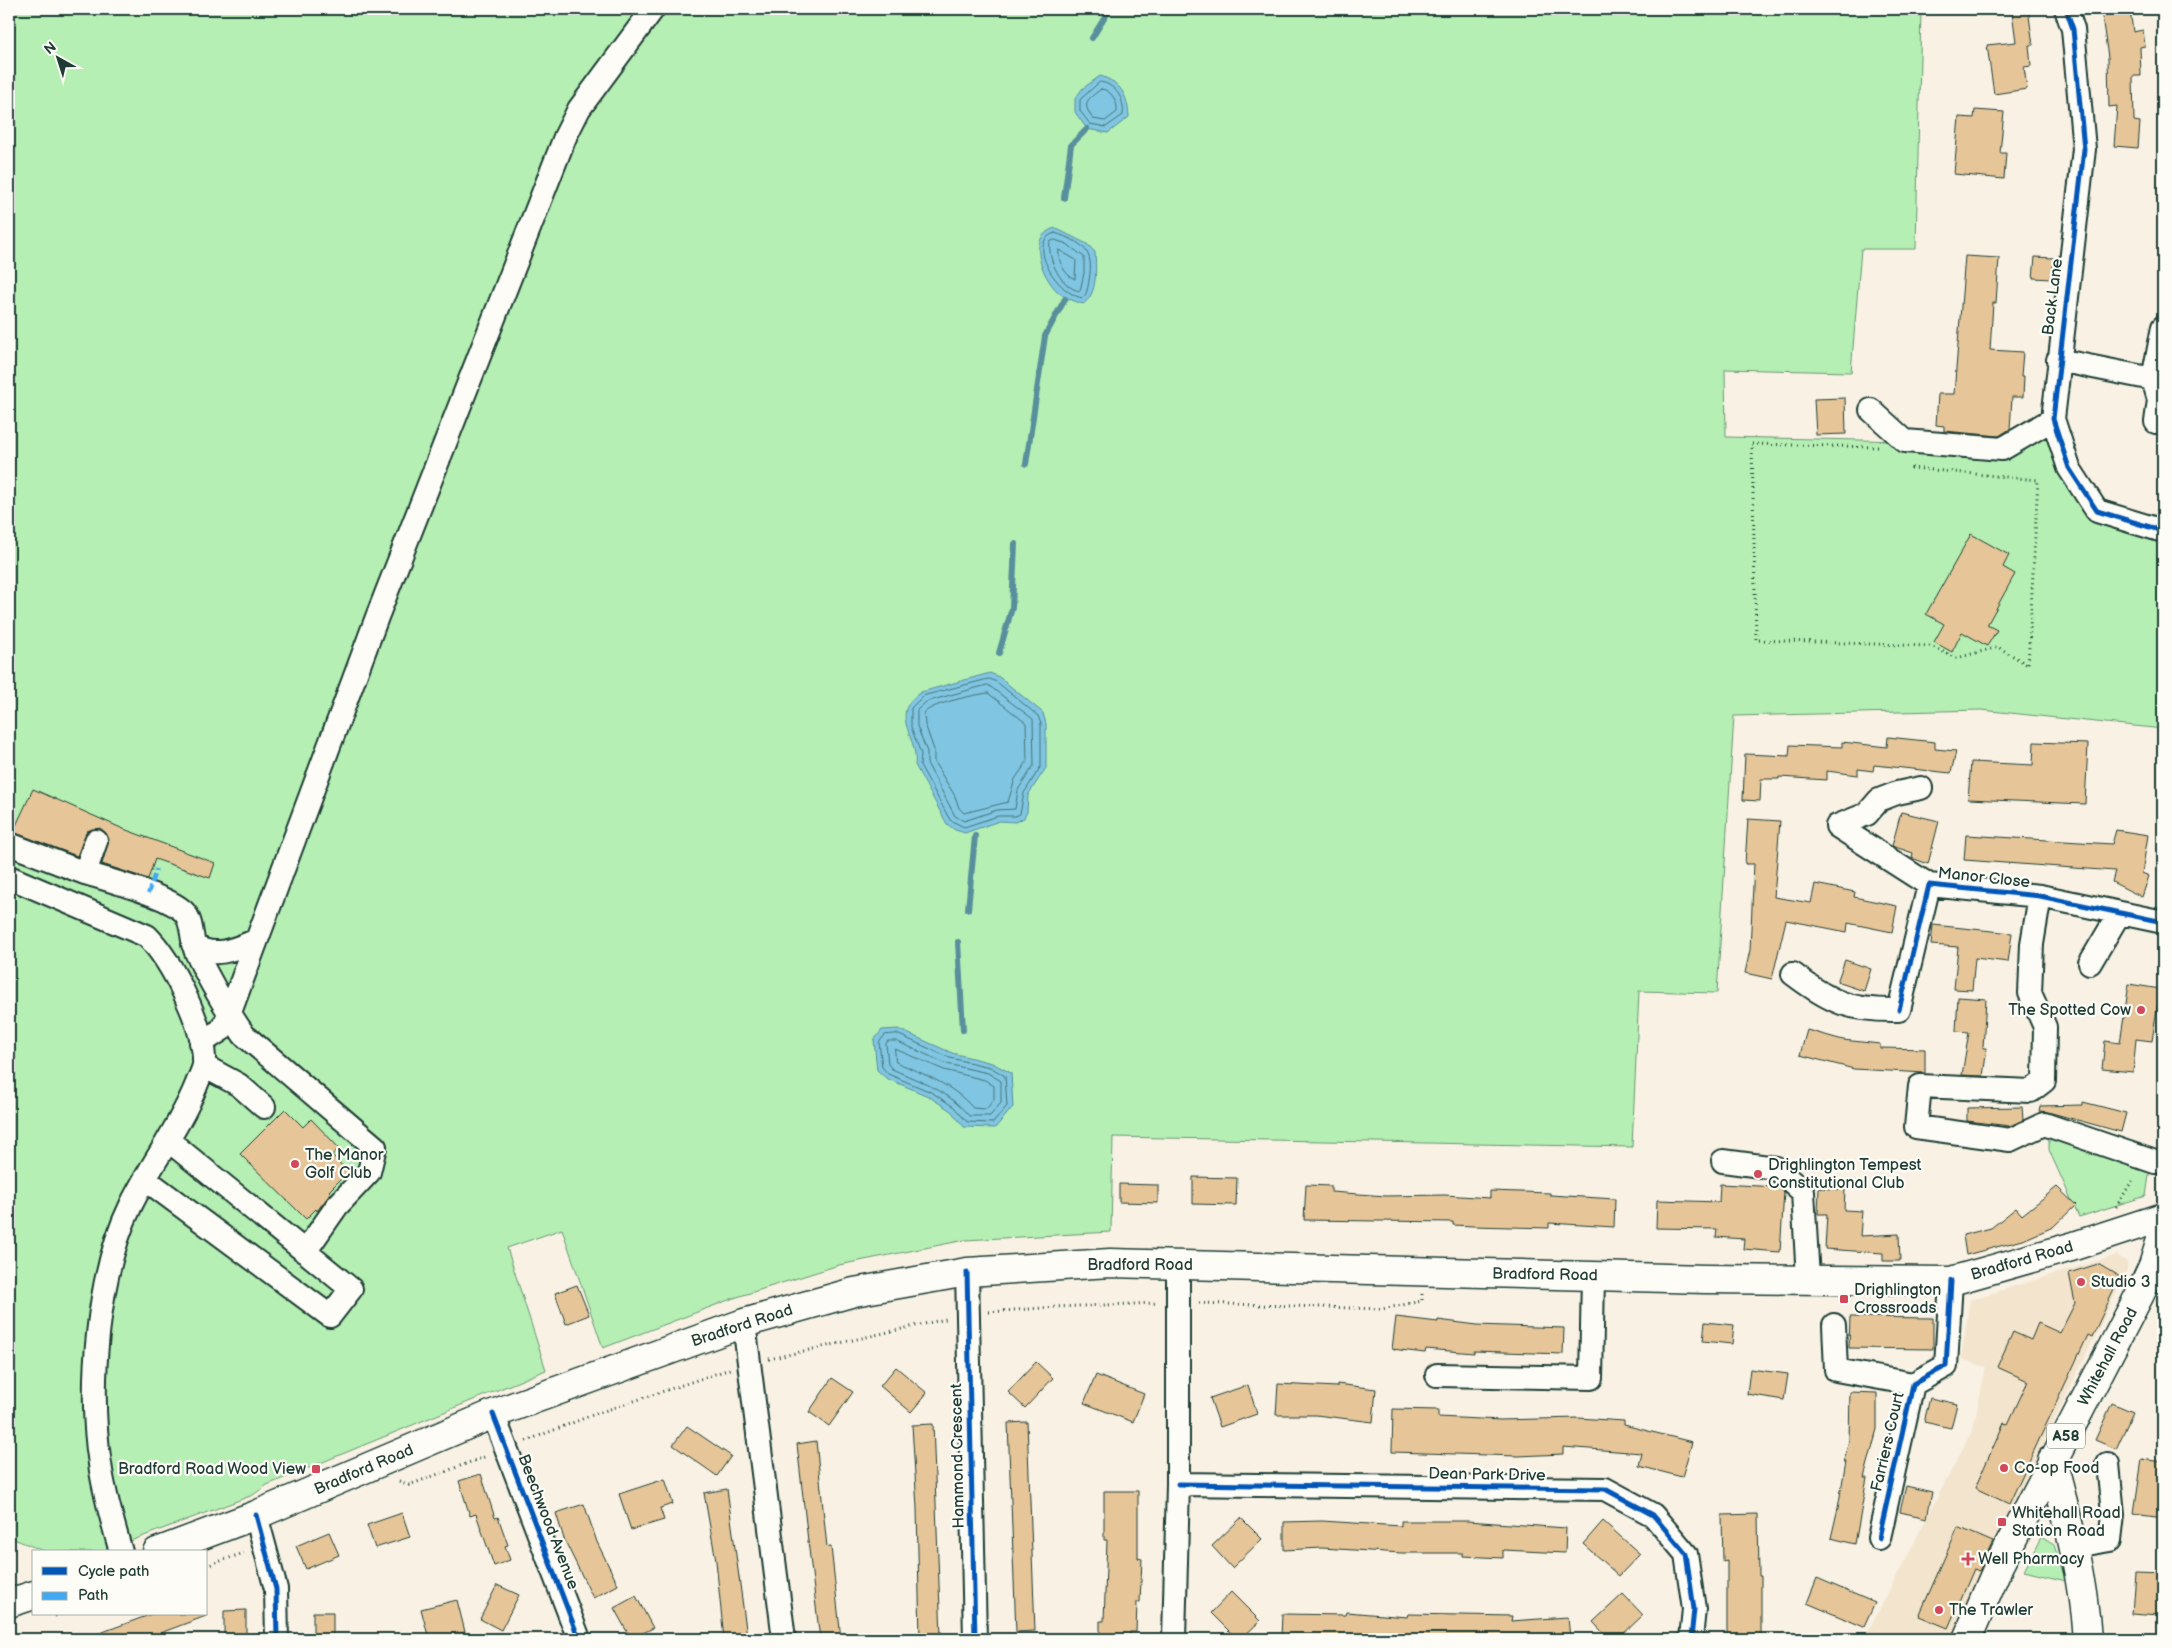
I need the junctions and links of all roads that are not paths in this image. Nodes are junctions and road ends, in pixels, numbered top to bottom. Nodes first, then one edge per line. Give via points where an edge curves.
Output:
1 (653, 9) edge
2 (2066, 9) edge
3 (2163, 327) edge
4 (2058, 360) junction
5 (2153, 379) junction
6 (1871, 410) dead end
7 (2053, 419) junction
8 (2156, 422) dead end
9 (2163, 531) edge
10 (1921, 788) dead end
11 (96, 842) dead end
12 (9, 844) edge
13 (85, 873) junction
14 (9, 877) edge
15 (1928, 885) junction
16 (2040, 896) junction
17 (2119, 914) junction
18 (2163, 922) edge
19 (257, 940) junction
20 (193, 944) junction
21 (2090, 963) dead end
22 (1793, 974) dead end
23 (230, 1015) junction
24 (201, 1043) junction
25 (204, 1066) junction
26 (264, 1108) dead end
27 (168, 1140) junction
28 (1723, 1161) dead end
29 (2155, 1161) edge
30 (145, 1179) junction
31 (2163, 1217) edge
32 (2163, 1232) edge
33 (305, 1252) junction
34 (1178, 1265) junction
35 (967, 1272) junction
36 (1594, 1276) junction
37 (1808, 1279) junction
38 (1951, 1281) junction
39 (744, 1323) junction
40 (1834, 1324) dead end
41 (1437, 1375) dead end
42 (1913, 1384) junction
43 (493, 1414) junction
44 (2052, 1460) junction
45 (2108, 1464) dead end
46 (1178, 1484) junction
47 (256, 1515) junction
48 (1879, 1538) dead end
49 (2074, 1546) junction
50 (120, 1550) edge
51 (162, 1550) edge
52 (32, 1596) edge
53 (9, 1603) edge
54 (277, 1639) edge
55 (579, 1639) edge
56 (784, 1639) edge
57 (974, 1639) edge
58 (1174, 1639) edge
59 (1691, 1639) edge
60 (1967, 1639) edge
61 (2087, 1639) edge

1 - 19 street via 579,109 565,137 377,617
2 - 4 street, Back Lane via 2073,30 2084,149
3 - 5 street
4 - 5 street
4 - 7 street, Back Lane
5 - 8 street via 2159,400
6 - 7 street via 1906,441 2002,449
7 - 9 street, Back Lane via 2069,468 2097,511
10 - 15 street, Manor Close via 1879,800 1867,814 1837,826
11 - 13 street
12 - 13 street
13 - 20 street via 179,908 188,918
14 - 24 street via 147,936 182,987
15 - 16 street, Manor Close
15 - 22 street, Manor Close via 1899,1010 1874,1011 1838,1002 1818,994
16 - 17 street, Manor Close
16 - 29 street via 2032,944 2030,993 2045,1027 2044,1081 2030,1091 1920,1086 1916,1127 2010,1140 2044,1124
17 - 18 street, Manor Close
17 - 21 street
19 - 20 street via 219,953 201,951
19 - 23 street
20 - 23 street
23 - 24 street via 221,1030
23 - 33 street via 244,1035 264,1054 375,1147 369,1172 337,1206
24 - 25 street
25 - 26 street via 239,1085
25 - 27 street
27 - 30 street
27 - 33 street
28 - 37 street via 1776,1168 1803,1192
30 - 33 street via 330,1316 351,1289
30 - 50 street via 114,1244 99,1326 96,1380 99,1461
31 - 38 main road, Bradford Road via 2071,1248
32 - 44 main road, Whitehall Road / A58 via 2140,1294
34 - 35 main road, Bradford Road via 1110,1263
34 - 36 main road, Bradford Road
34 - 46 street
35 - 39 main road, Bradford Road via 854,1292
35 - 57 street, Hammond Crescent
36 - 37 main road, Bradford Road
36 - 41 street via 1591,1378
37 - 38 main road, Bradford Road
38 - 42 street, Farriers Court via 1946,1366
39 - 43 main road, Bradford Road
39 - 56 street
40 - 42 street via 1836,1370
42 - 48 street, Farriers Court
43 - 47 main road, Bradford Road
43 - 55 street, Beechwood Avenue
44 - 49 main road
44 - 60 main road, Whitehall Road / A58 via 1999,1565
45 - 49 street via 2113,1514 2110,1540
46 - 58 street
46 - 59 street, Dean Park Drive via 1605,1489 1653,1515 1686,1554 1694,1609
47 - 51 main road, Bradford Road
47 - 54 street via 276,1589
49 - 61 main road
52 - 53 main road

